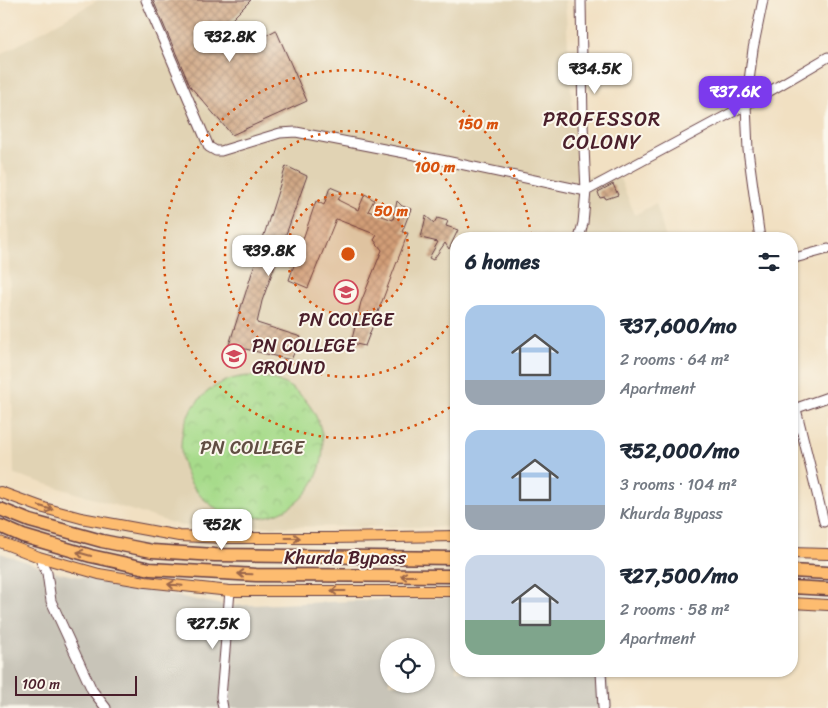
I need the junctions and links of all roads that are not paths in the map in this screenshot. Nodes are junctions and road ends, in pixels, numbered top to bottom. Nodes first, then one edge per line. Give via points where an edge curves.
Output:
1 (146, 0) edge
2 (581, 0) edge
3 (763, 0) edge
4 (828, 56) edge
5 (746, 105) junction
6 (586, 191) junction
7 (581, 232) edge
8 (759, 232) edge
9 (828, 249) edge
10 (798, 257) edge
11 (828, 397) edge
12 (798, 408) edge
13 (798, 428) edge
14 (0, 492) edge
15 (0, 509) edge
16 (824, 522) dead end
17 (0, 526) edge
18 (450, 536) edge
19 (0, 542) edge
20 (798, 553) edge
21 (828, 554) edge
22 (39, 557) junction
23 (450, 558) edge
24 (798, 571) edge
25 (828, 573) edge
26 (450, 576) edge
27 (798, 587) edge
28 (828, 588) edge
29 (230, 591) junction
30 (450, 591) edge
31 (798, 604) edge
32 (828, 606) edge
33 (601, 677) edge
34 (106, 708) edge
35 (224, 708) edge
36 (603, 708) edge

1 - 6 street via 212,150 221,151 280,133 296,132
2 - 6 street
3 - 5 street
4 - 5 street
5 - 6 street
5 - 8 street via 748,150
6 - 7 street
9 - 10 street
11 - 12 street
13 - 16 street
14 -> 18 main road via 80,518 179,536
15 - 23 highway, Khurda Bypass via 102,541 152,551 215,555
26 -> 17 highway, Khurda Bypass via 256,575 150,569 91,556
19 - 22 main road
20 - 21 main road
29 -> 22 main road via 99,574
22 - 34 street via 47,573 51,601 92,690
24 - 25 highway
27 - 28 highway
30 -> 29 main road
29 - 35 street via 221,697
31 - 32 main road
33 - 36 street

